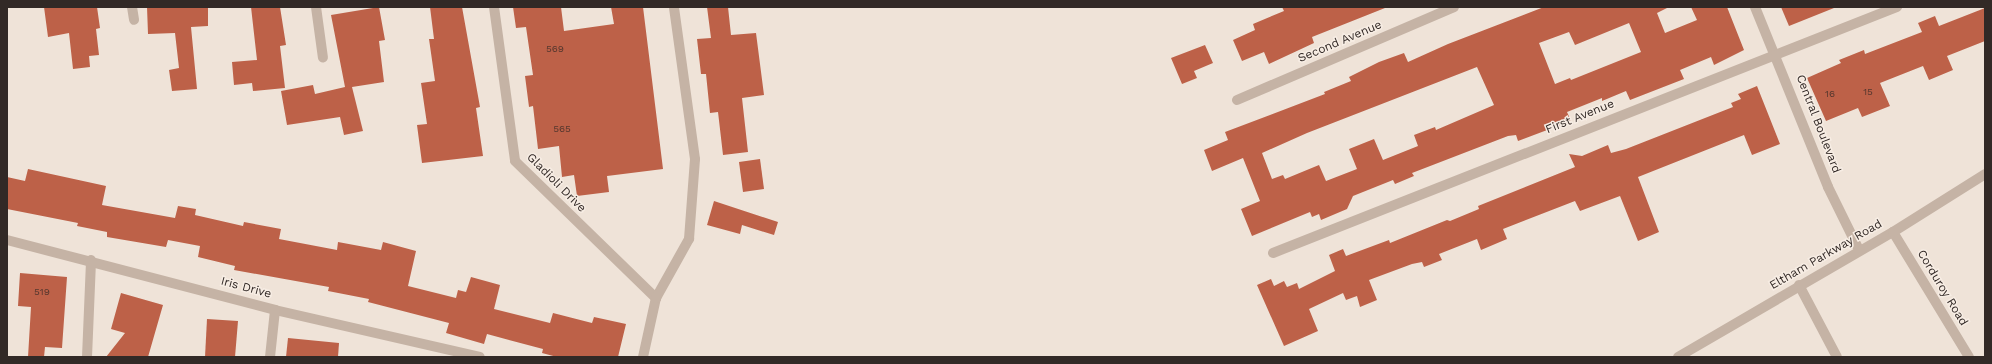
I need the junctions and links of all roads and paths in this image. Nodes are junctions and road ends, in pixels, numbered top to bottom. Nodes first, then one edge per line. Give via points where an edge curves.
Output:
1 (132, 7) edge
2 (316, 7) edge
3 (494, 7) edge
4 (674, 7) edge
5 (1454, 7) edge
6 (1755, 7) edge
7 (1896, 7) edge
8 (134, 20) dead end
9 (1776, 53) junction
10 (323, 58) dead end
11 (1236, 100) dead end
12 (1985, 174) edge
13 (1893, 232) junction
14 (7, 240) edge
15 (1859, 250) junction
16 (1273, 253) dead end
17 (91, 260) junction
18 (1799, 285) junction
19 (656, 298) junction
20 (275, 310) junction
21 (448, 353) edge
22 (87, 357) edge
23 (270, 357) edge
24 (480, 357) edge
25 (643, 357) edge
26 (1678, 357) edge
27 (1837, 357) edge
28 (1969, 357) edge

1 - 8 street
2 - 10 street
3 - 19 street, Gladioli Drive via 515,161
4 - 19 street via 695,159 689,239
5 - 11 street, Second Avenue
6 - 9 street, Central Boulevard
7 - 9 street, First Avenue
9 - 15 street, Central Boulevard via 1828,187
9 - 16 street, First Avenue
12 - 13 street, Eltham Parkway Road
13 - 15 street, Eltham Parkway Road
13 - 28 street, Corduroy Road
14 - 17 street, Iris Drive
15 - 18 street, Eltham Parkway Road
17 - 20 street, Iris Drive
17 - 22 street
18 - 26 street, Eltham Parkway Road
18 - 27 street
19 - 25 street
20 - 21 street, Iris Drive
20 - 23 street
21 - 24 street, Iris Drive

